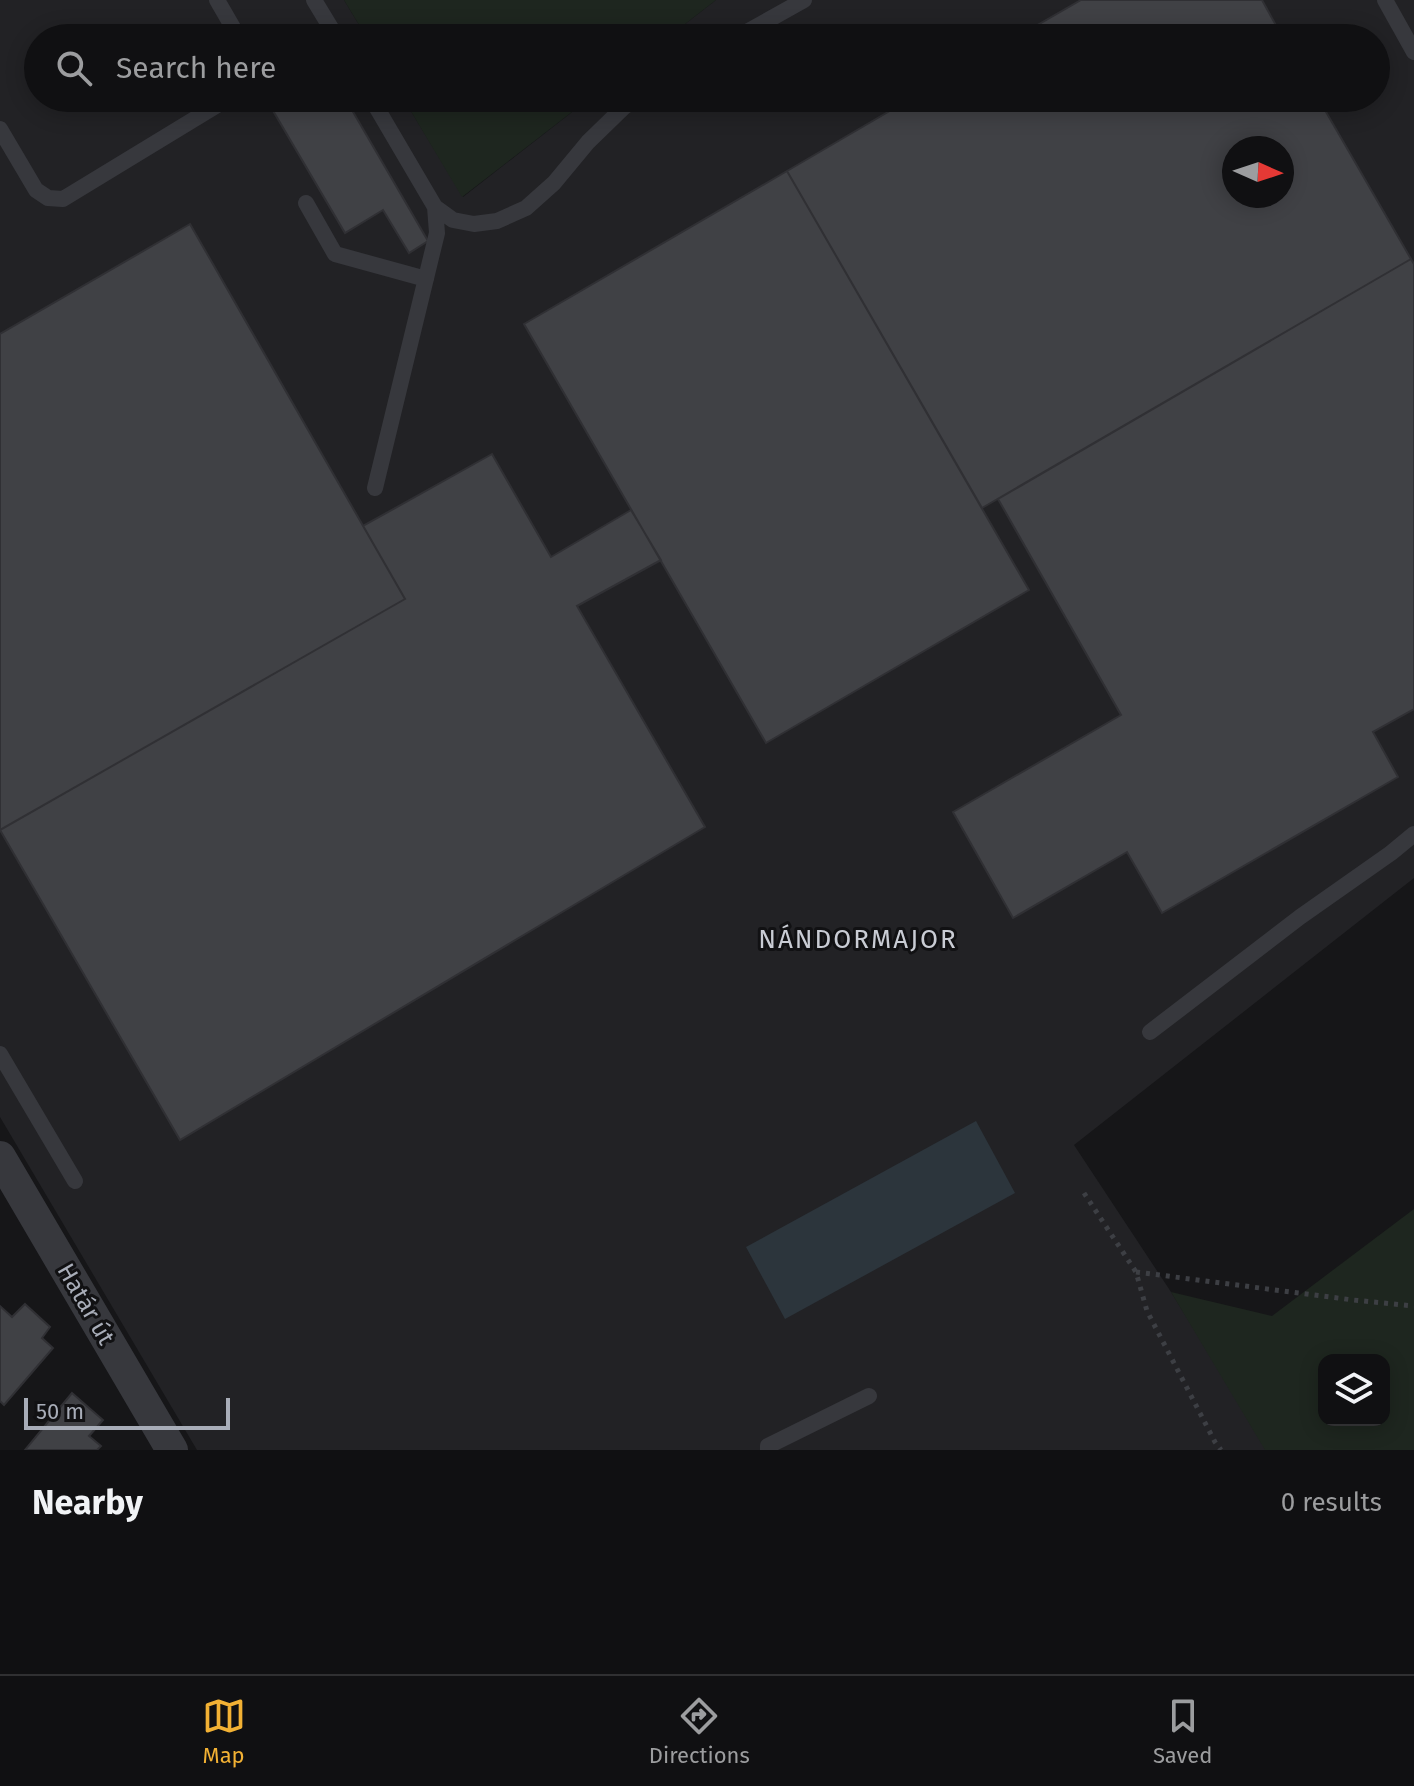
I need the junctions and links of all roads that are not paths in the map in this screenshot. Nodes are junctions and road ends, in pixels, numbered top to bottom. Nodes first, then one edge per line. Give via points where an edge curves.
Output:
1 (217, 0) edge
2 (314, 0) edge
3 (804, 0) edge
4 (1385, 0) edge
5 (231, 24) edge
6 (329, 24) edge
7 (761, 24) edge
8 (1414, 52) edge
9 (206, 112) edge
10 (379, 112) edge
11 (619, 112) edge
12 (0, 129) edge
13 (306, 203) dead end
14 (435, 207) junction
15 (426, 279) junction
16 (375, 488) dead end
17 (1414, 834) edge
18 (1150, 1032) dead end
19 (0, 1054) edge
20 (0, 1157) edge
21 (75, 1181) dead end
22 (869, 1396) dead end
23 (166, 1447) edge
24 (768, 1450) edge

1 - 5 lane
2 - 6 lane
3 - 7 lane
4 - 8 lane
9 - 12 lane via 63,199 36,190
10 - 14 lane
11 - 14 lane via 526,208 474,224 453,220
13 - 15 lane via 335,254
14 - 15 lane via 437,233
15 - 16 lane
17 - 18 lane
19 - 21 lane
20 - 23 street, Határ út
22 - 24 lane

